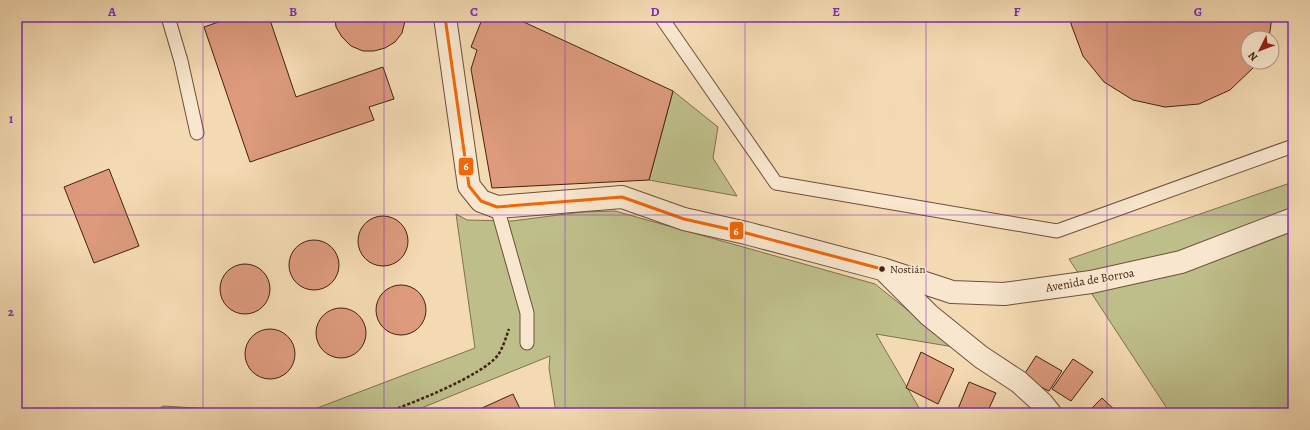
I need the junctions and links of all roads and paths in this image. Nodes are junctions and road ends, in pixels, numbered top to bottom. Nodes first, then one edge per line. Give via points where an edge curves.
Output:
1 (168, 17) edge
2 (445, 17) edge
3 (661, 17) edge
4 (197, 133) dead end
5 (1293, 146) edge
6 (497, 207) junction
7 (1293, 219) edge
8 (882, 269) junction
9 (522, 298) junction
10 (527, 343) dead end
11 (384, 413) edge
12 (1050, 413) edge

1 - 4 lane
2 - 6 street via 469,186 481,201
3 - 5 lane via 776,183 1057,231
6 - 8 street, Avenida de Borroa via 622,197 684,219
6 - 9 lane
7 - 8 street, Avenida de Borroa via 1180,262 1091,282 1004,294 952,292
8 - 12 street via 930,315 981,357 1019,382
9 - 10 lane via 527,313
9 - 11 path via 498,354 482,370 403,407

